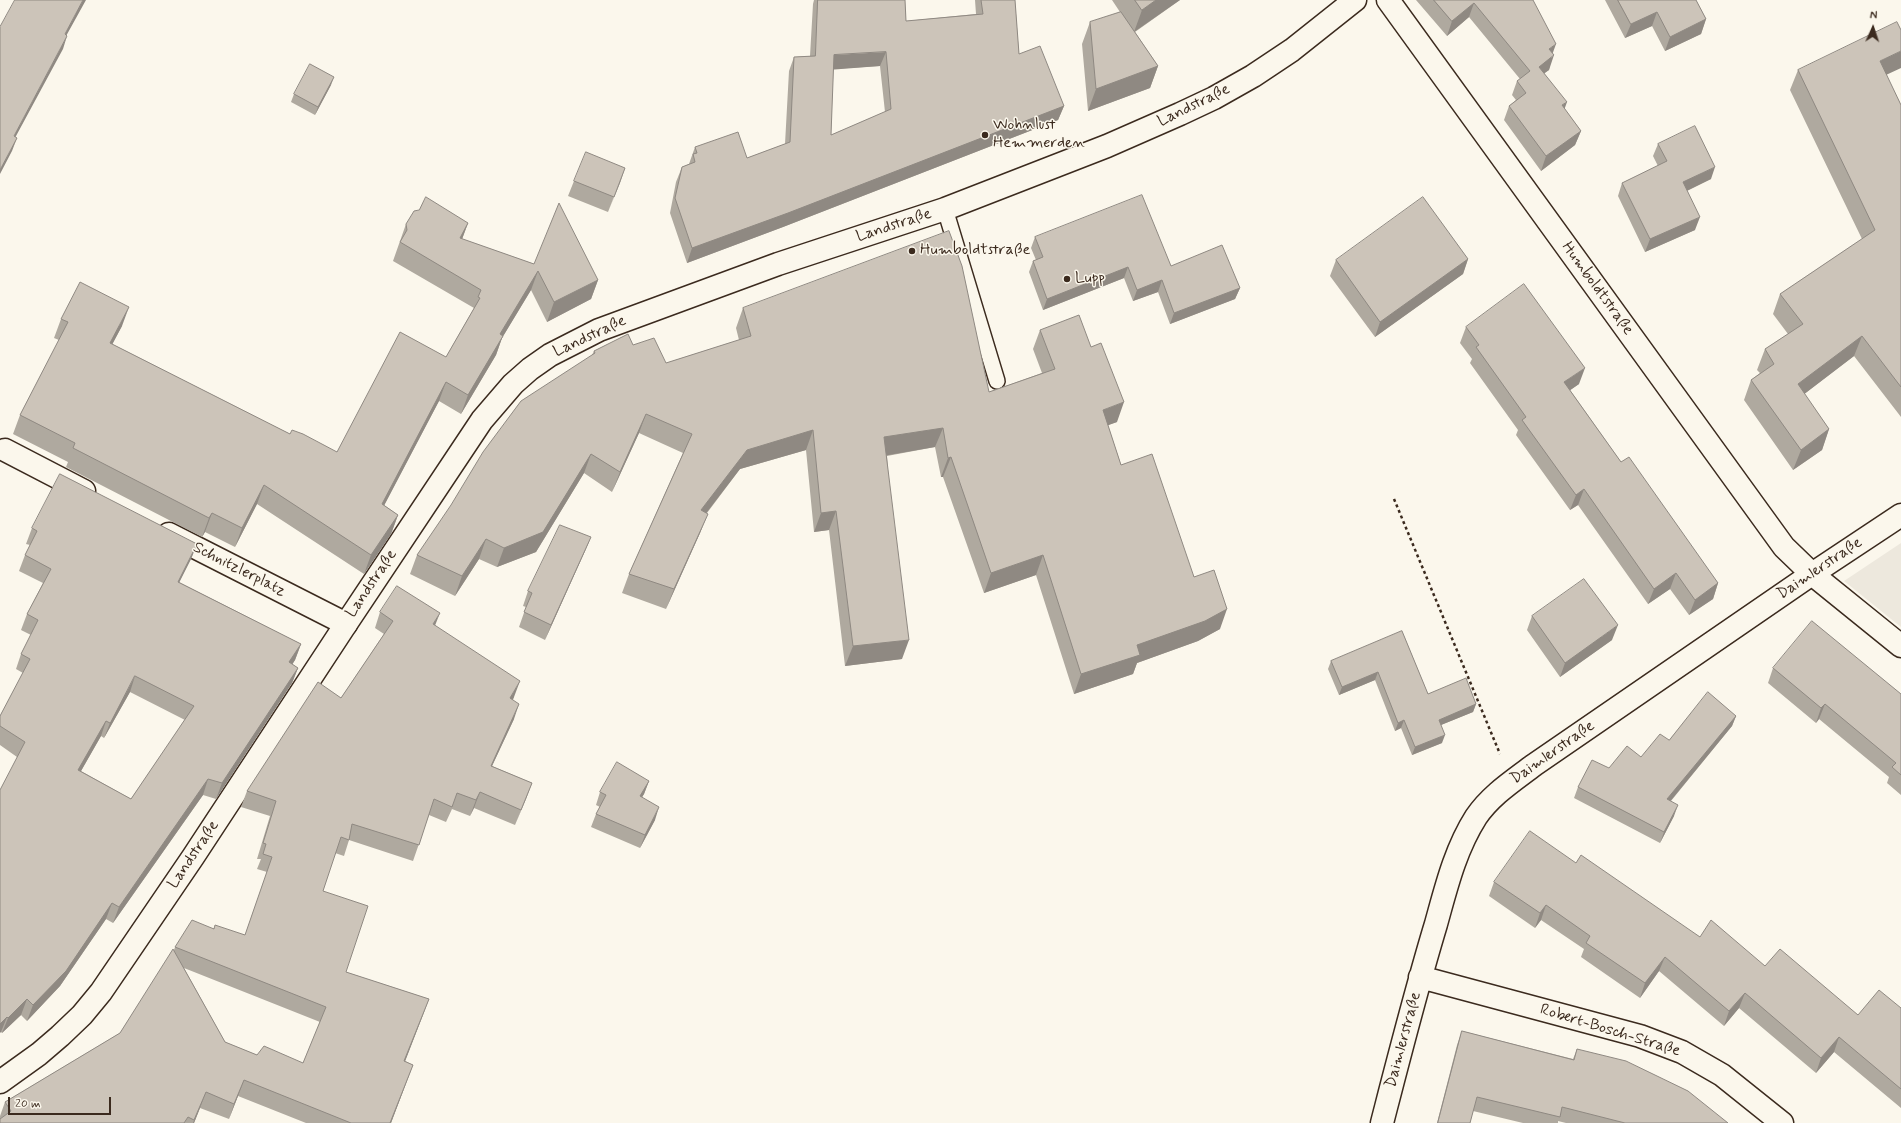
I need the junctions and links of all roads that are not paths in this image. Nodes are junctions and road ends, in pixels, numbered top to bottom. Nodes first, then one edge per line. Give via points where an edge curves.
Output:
1 (1355, 0) edge
2 (1388, 0) edge
3 (945, 209) junction
4 (997, 381) dead end
5 (5, 450) dead end
6 (104, 501) edge
7 (1901, 515) edge
8 (154, 526) edge
9 (1812, 574) junction
10 (346, 624) junction
11 (1901, 646) edge
12 (1420, 977) junction
13 (0, 1082) edge
14 (1382, 1123) edge
15 (1782, 1123) edge

1 - 3 street, Landstraße via 1292,50 1214,98 1107,146
2 - 9 street, Humboldtstraße via 1784,547
3 - 4 lane
3 - 10 street, Landstraße via 778,264 599,330 550,355 513,384 482,420
5 - 6 street
7 - 9 street, Daimlerstraße
8 - 10 street, Schnitzlerplatz
9 - 11 street, Humboldtstraße
9 - 12 street, Daimlerstraße via 1512,782 1487,804 1477,816 1455,859
10 - 13 street, Landstraße via 193,858 101,992 60,1036
12 - 14 street, Daimlerstraße
12 - 15 street, Robert-Bosch-Straße via 1640,1036 1675,1049 1722,1075

